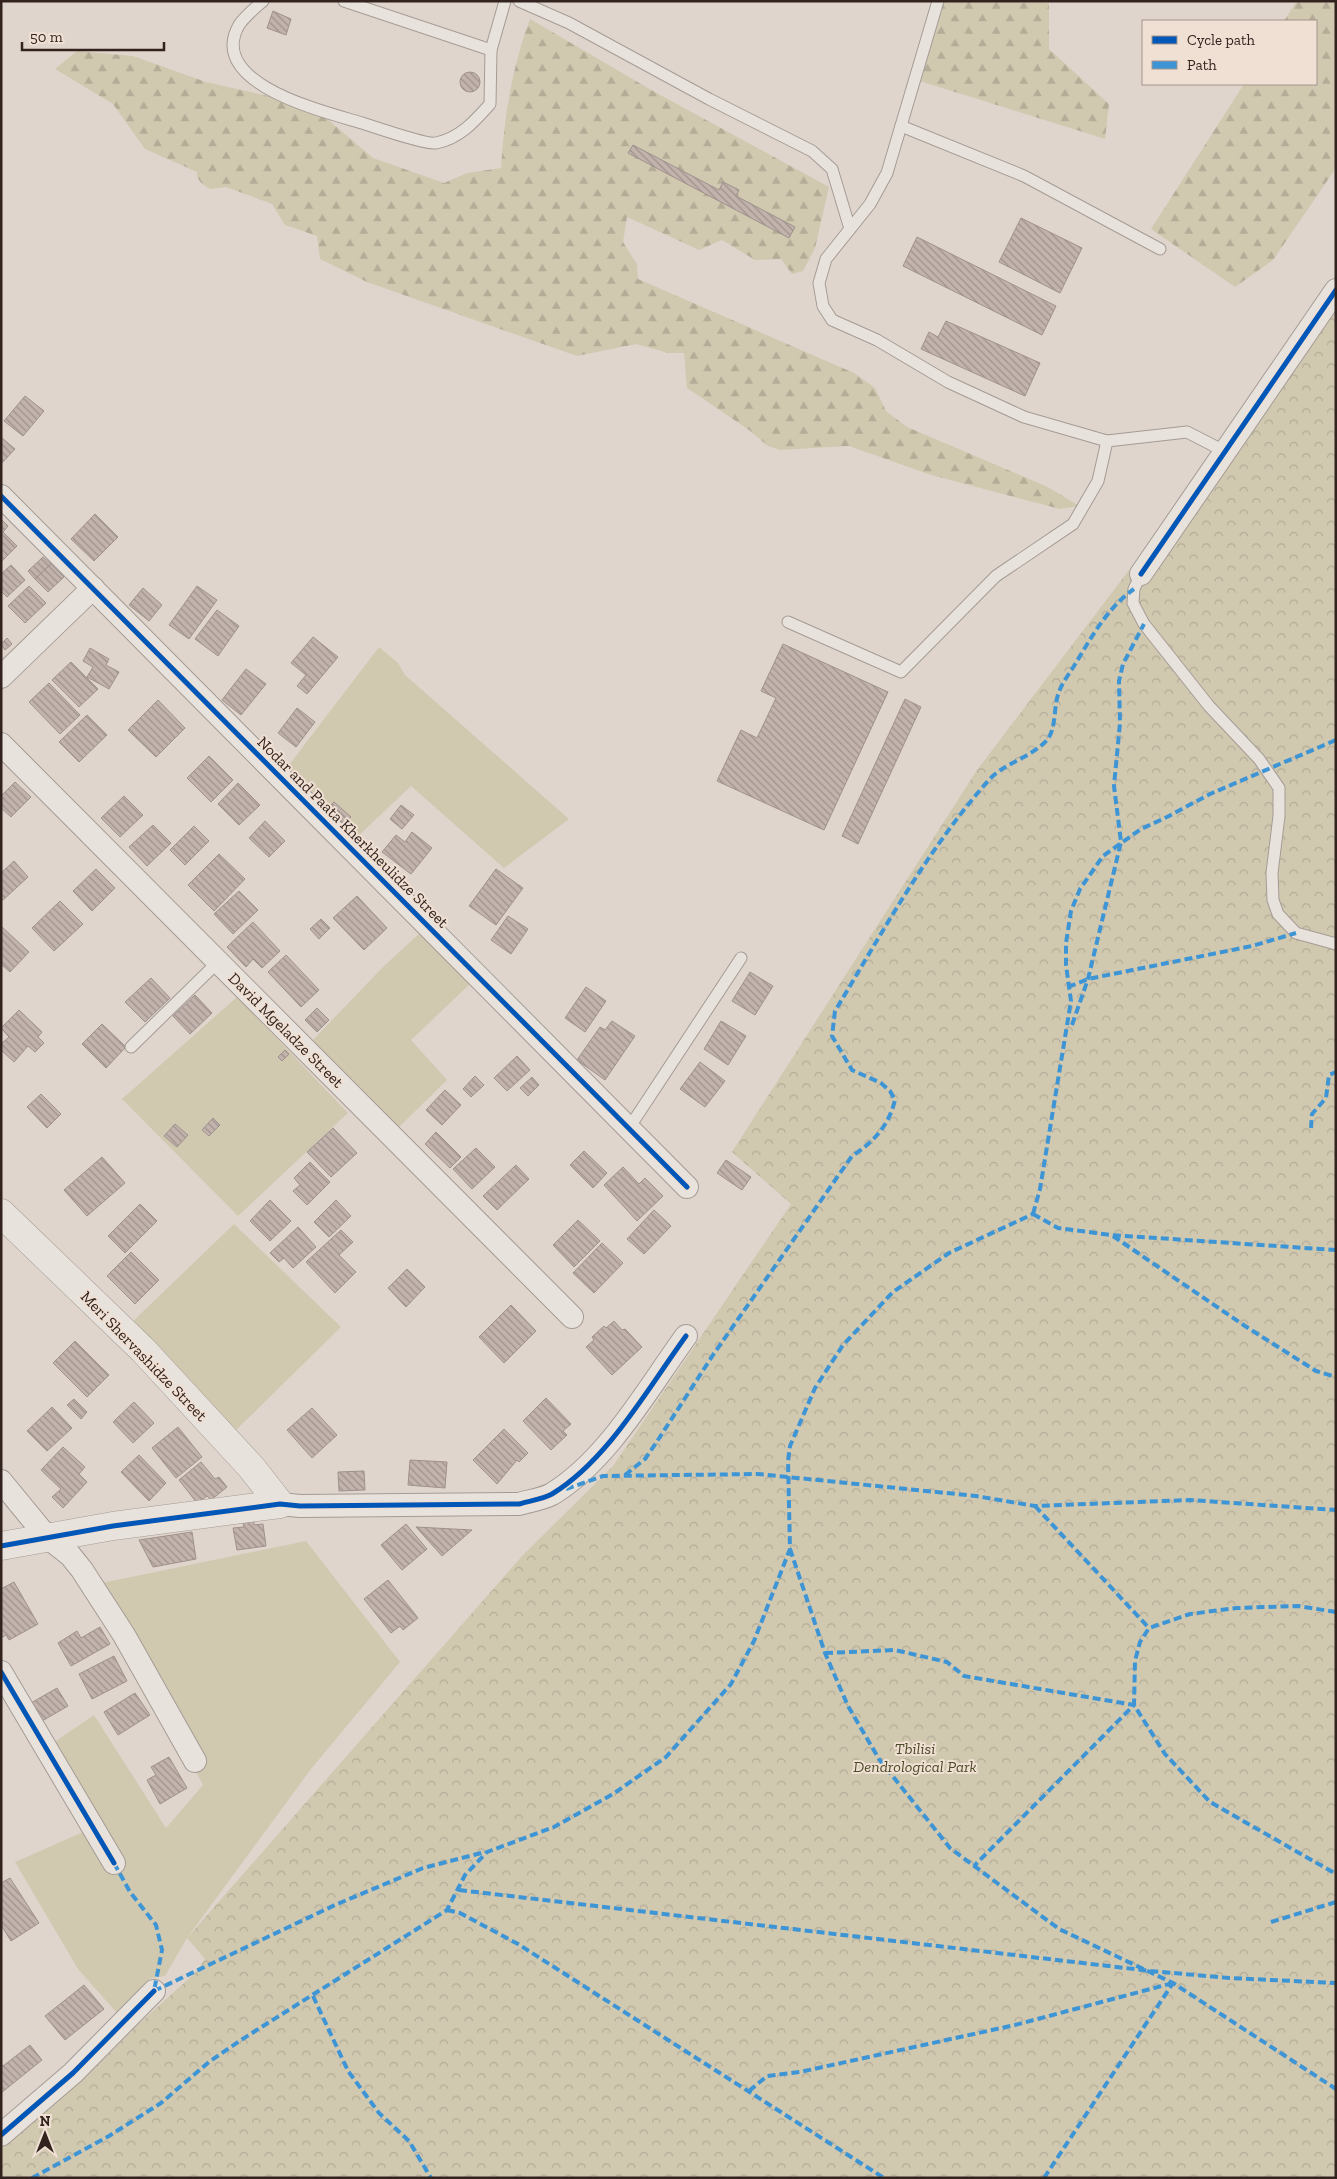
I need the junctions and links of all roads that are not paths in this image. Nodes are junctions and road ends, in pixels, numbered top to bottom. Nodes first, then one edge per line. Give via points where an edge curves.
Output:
1 (263, 1) edge
2 (344, 1) edge
3 (505, 1) edge
4 (519, 1) edge
5 (938, 1) edge
6 (490, 50) junction
7 (901, 126) junction
8 (850, 229) junction
9 (1160, 249) dead end
10 (1336, 290) edge
11 (1107, 441) junction
12 (1226, 452) junction
13 (1, 496) edge
14 (1141, 574) joint
15 (93, 588) junction
16 (788, 622) dead end
17 (1, 677) edge
18 (1, 744) edge
19 (1336, 944) edge
20 (741, 958) dead end
21 (218, 962) junction
22 (131, 1047) dead end
23 (629, 1128) junction
24 (687, 1187) dead end
25 (1, 1213) edge
26 (572, 1317) dead end
27 (686, 1336) dead end
28 (1, 1481) edge
29 (280, 1504) junction
30 (47, 1537) junction
31 (1, 1546) edge
32 (1, 1672) edge
33 (195, 1761) dead end
34 (114, 1863) dead end
35 (154, 1991) dead end
36 (1, 2135) edge

1 - 6 lane via 239,24 234,38 234,53 243,71 266,89 433,144 459,136 490,104
2 - 6 lane
3 - 6 lane
4 - 8 lane via 569,23 812,151 832,169
5 - 7 lane
7 - 8 lane via 887,173 870,204
7 - 9 lane via 1024,176
8 - 11 lane via 826,259 819,283 823,306 832,320 877,340 948,382 1024,417
10 - 12 street
11 - 12 lane via 1187,432
11 - 16 lane via 1098,481 1073,524 996,576 901,672
12 - 14 street
13 - 15 street, Nodar and Paata Kherkheulidze Street
14 - 19 lane via 1134,589 1133,603 1144,624 1209,706 1259,759 1278,788 1280,816 1272,873 1273,900 1278,914 1296,933
15 - 17 street
15 - 23 street, Nodar and Paata Kherkheulidze Street
18 - 21 street, David Mgeladze Street
20 - 23 lane
21 - 22 lane
21 - 26 street, David Mgeladze Street
23 - 24 street, Nodar and Paata Kherkheulidze Street
25 - 29 street, Meri Shervashidze Street via 143,1350 251,1467
27 - 29 street via 604,1449 551,1495 519,1504
28 - 30 street
29 - 30 street
30 - 31 street
30 - 33 street via 70,1555 82,1570 124,1635
32 - 34 street
35 - 36 street via 73,2074

